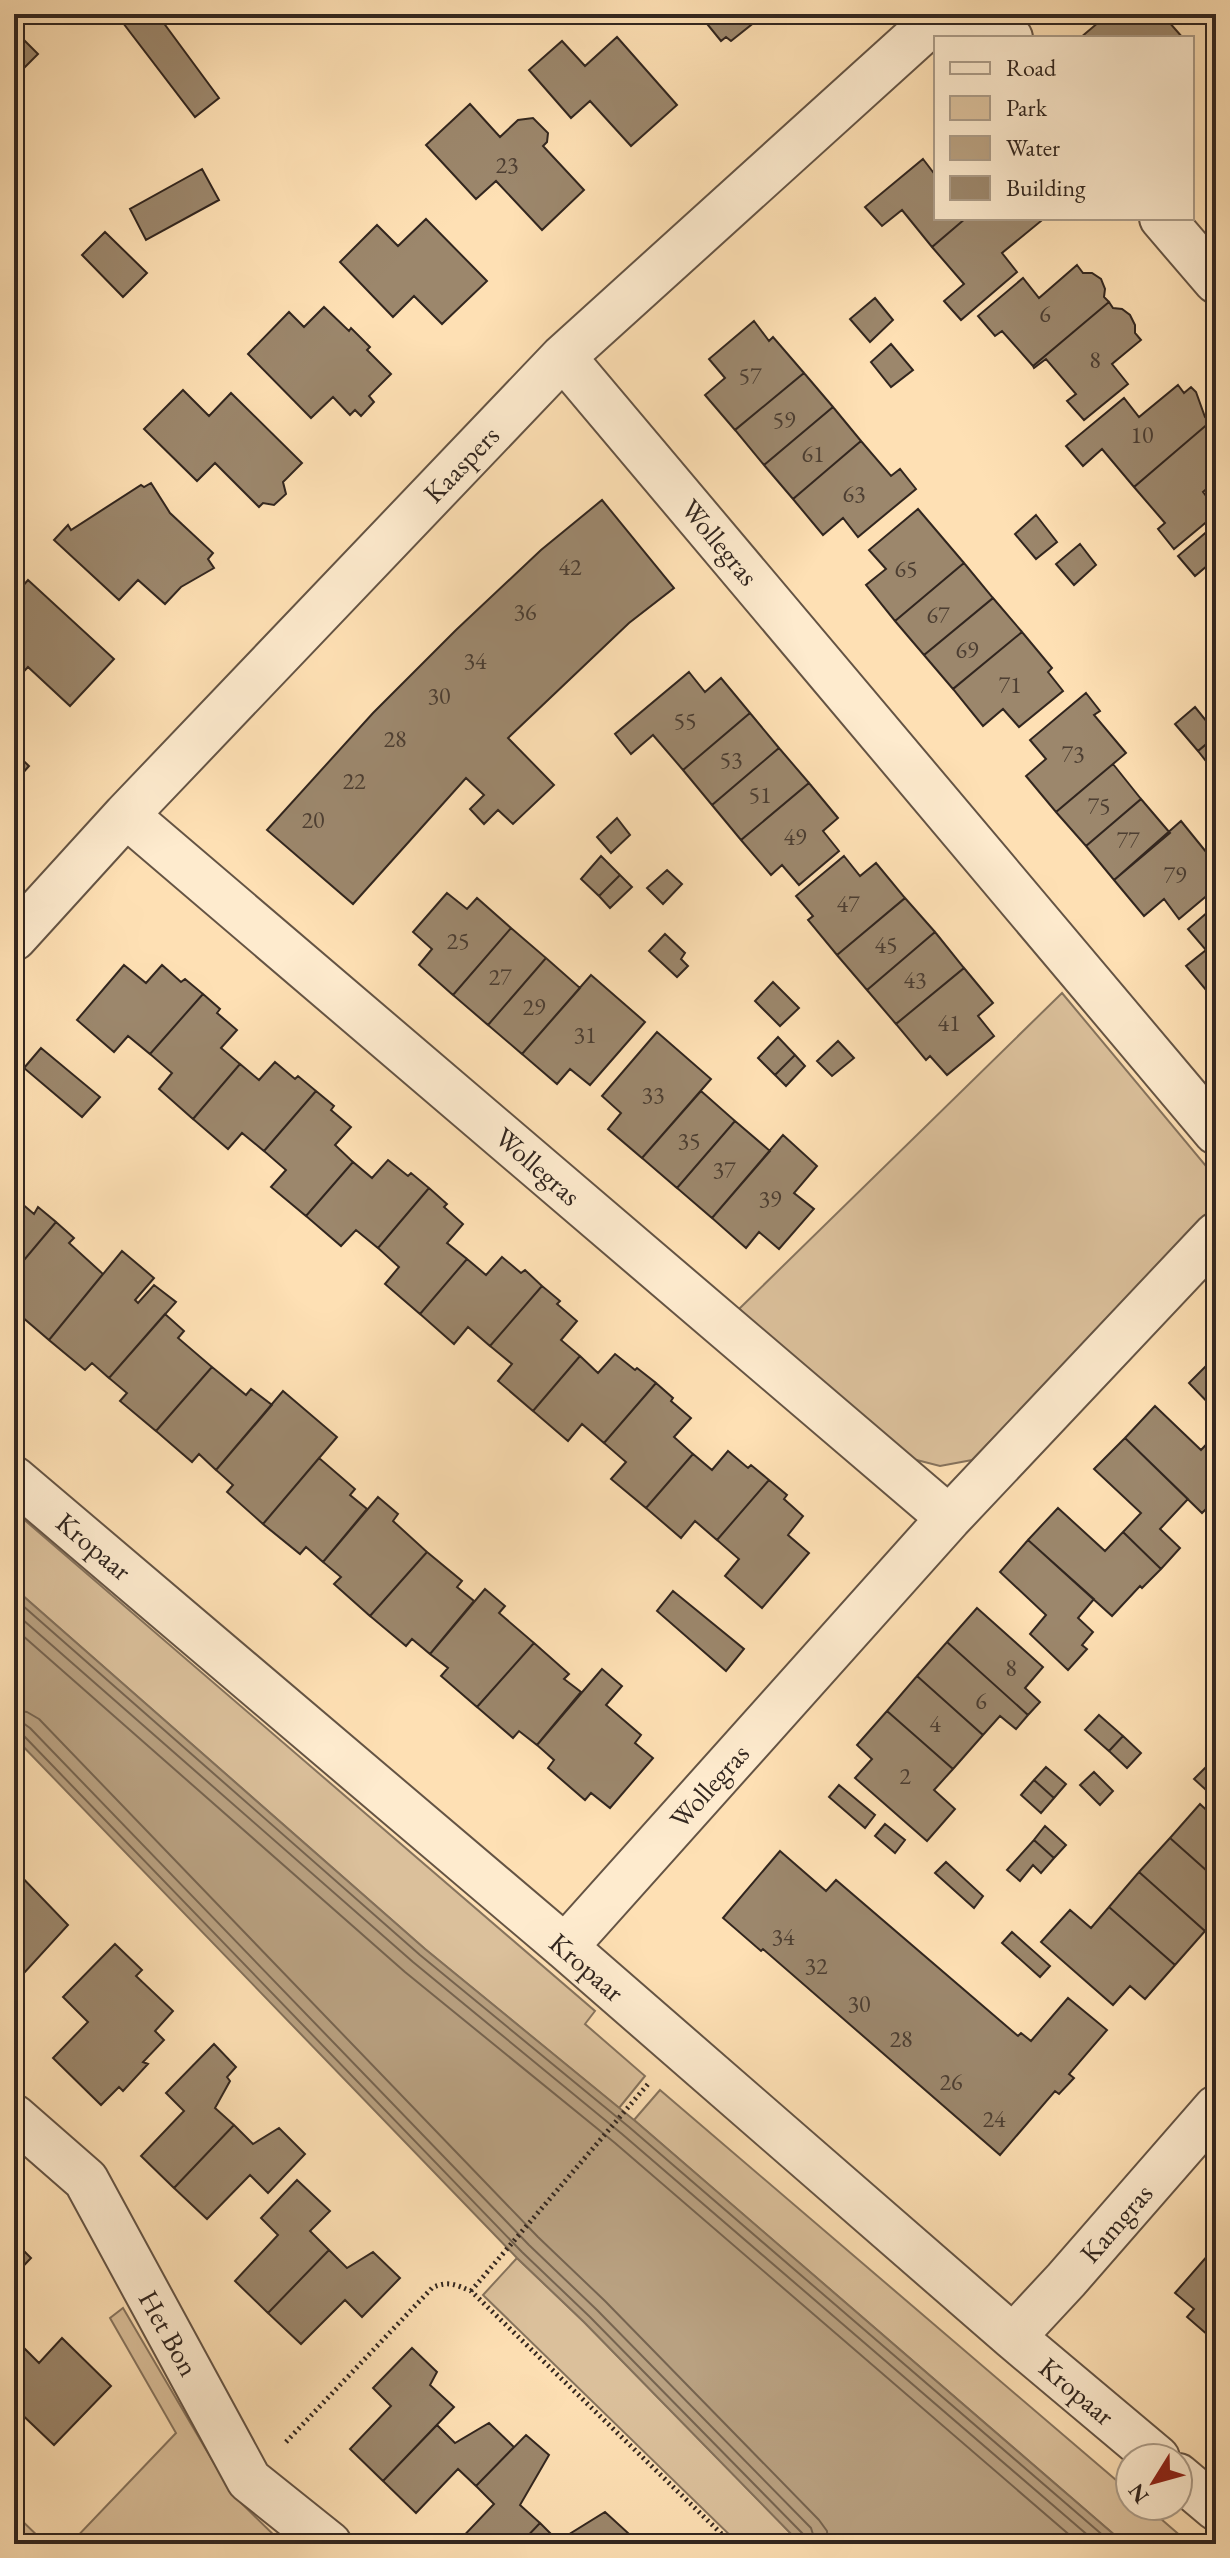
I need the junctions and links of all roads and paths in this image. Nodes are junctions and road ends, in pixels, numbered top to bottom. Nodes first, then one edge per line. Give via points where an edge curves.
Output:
1 (936, 16) edge
2 (1008, 36) edge
3 (1164, 220) edge
4 (1216, 281) edge
5 (563, 357) junction
6 (126, 815) junction
7 (14, 938) edge
8 (1216, 1132) edge
9 (1216, 1235) edge
10 (14, 1479) edge
11 (949, 1518) junction
12 (565, 1947) junction
13 (637, 2097) dead end
14 (1216, 2108) edge
15 (14, 2117) edge
16 (471, 2291) junction
17 (1013, 2337) junction
18 (1138, 2442) edge
19 (249, 2480) junction
20 (1194, 2489) edge
21 (1216, 2508) edge
22 (329, 2544) edge
23 (732, 2544) edge

1 - 2 street via 996,22
1 - 5 street, Kaaspers
3 - 4 street
5 - 6 street, Kaaspers
5 - 8 street, Wollegras
6 - 7 street, Kaaspers
6 - 11 street, Wollegras
9 - 11 street, Wollegras
10 - 12 street, Kropaar
11 - 12 street, Wollegras
12 - 17 street, Kropaar
13 - 16 path
14 - 17 street, Kamgras
15 - 19 street, Het Bon via 86,2180
16 - 19 path via 451,2283 432,2288
16 - 23 path
17 - 18 street, Kropaar
19 - 22 street, Het Bon
20 - 21 street

